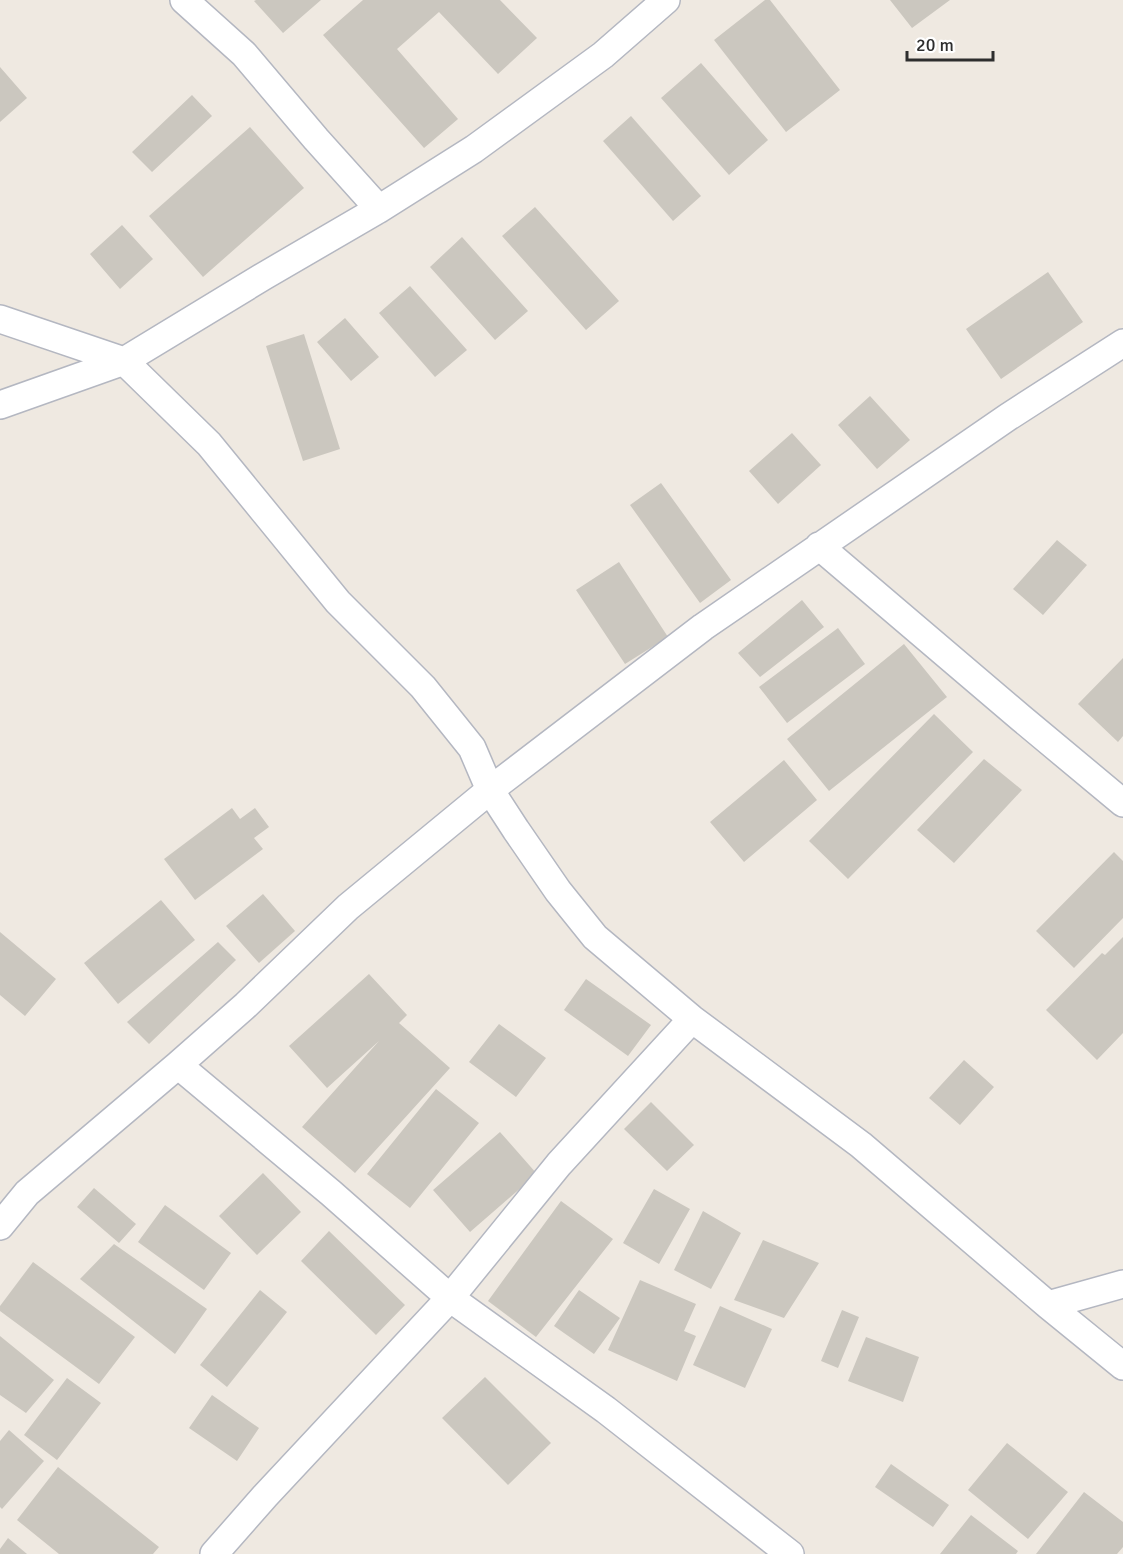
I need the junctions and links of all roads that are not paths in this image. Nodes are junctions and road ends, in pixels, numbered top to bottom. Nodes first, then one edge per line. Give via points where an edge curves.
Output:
1 (184, 0) edge
2 (666, 0) edge
3 (379, 209) junction
4 (0, 319) edge
5 (1123, 344) edge
6 (124, 361) junction
7 (0, 405) edge
8 (819, 546) junction
9 (490, 790) junction
10 (1123, 803) edge
11 (692, 1019) junction
12 (178, 1065) junction
13 (0, 1226) edge
14 (1123, 1284) edge
15 (450, 1298) junction
16 (1048, 1305) junction
17 (1123, 1366) edge
18 (214, 1554) edge
19 (790, 1554) edge

1 - 3 street via 244,54
2 - 3 street via 603,55 474,149
3 - 6 street
4 - 6 street
5 - 8 street
6 - 7 street
6 - 9 street via 209,444 338,602 423,687 472,748
8 - 9 street via 703,627
8 - 10 street
9 - 11 street via 558,891 595,937
9 - 12 street via 348,907
11 - 15 street via 559,1164
11 - 16 street via 861,1145
12 - 13 street via 27,1193
12 - 15 street
14 - 16 street
15 - 18 street
15 - 19 street via 606,1410
16 - 17 street

